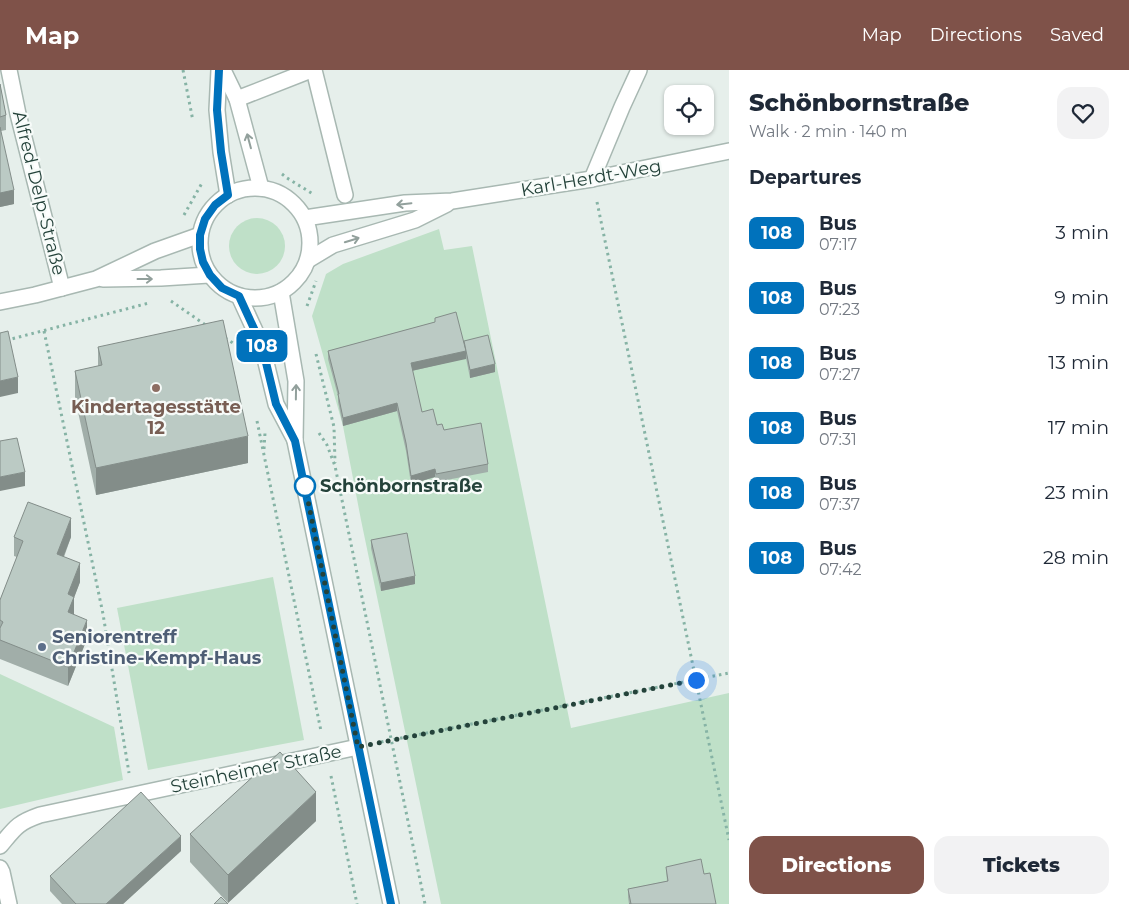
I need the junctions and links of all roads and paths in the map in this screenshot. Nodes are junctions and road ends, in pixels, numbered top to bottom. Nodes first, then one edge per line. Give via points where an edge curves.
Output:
1 (9, 70) edge
2 (219, 70) edge
3 (223, 70) edge
4 (312, 70) edge
5 (639, 70) edge
6 (237, 100) junction
7 (729, 151) edge
8 (280, 172) dead end
9 (592, 179) junction
10 (261, 188) junction
11 (228, 195) junction
12 (345, 195) joint
13 (452, 201) junction
14 (304, 218) junction
15 (200, 235) junction
16 (308, 260) junction
17 (210, 275) junction
18 (322, 276) dead end
19 (96, 279) junction
20 (62, 288) junction
21 (281, 292) junction
22 (239, 296) junction
23 (156, 301) dead end
24 (0, 302) edge
25 (306, 309) dead end
26 (44, 331) junction
27 (0, 342) edge
28 (314, 349) dead end
29 (295, 441) junction
30 (264, 457) dead end
31 (729, 673) edge
32 (696, 680) junction
33 (392, 740) junction
34 (358, 747) junction
35 (326, 754) junction
36 (132, 796) junction
37 (729, 840) edge
38 (0, 846) edge
39 (0, 868) edge
40 (9, 904) edge
41 (357, 904) edge
42 (391, 904) edge
43 (425, 904) edge

1 - 20 street, Alfred-Delp-Straße
2 - 11 street via 217,110
3 - 6 street
4 - 6 street
4 - 12 street
5 - 9 street
10 -> 6 street
7 - 9 street, Karl-Herdt-Weg
8 - 12 path via 315,195 330,198
9 - 13 street, Karl-Herdt-Weg
9 - 32 path
10 - 11 street via 244,189
10 - 14 street via 278,193 294,204
11 - 15 street via 205,219
13 -> 14 street, Karl-Herdt-Weg via 406,203
16 -> 13 street, Karl-Herdt-Weg via 333,245 415,220
14 - 16 street via 309,232
15 - 17 street via 203,262
15 - 19 street
16 - 21 street via 293,284
19 -> 17 street
17 - 22 street via 222,288
18 - 25 path via 316,282
19 - 20 street
20 - 24 street
21 - 22 street via 253,299
29 -> 21 street via 296,381
22 - 29 street via 262,346 276,404
23 - 26 path
26 - 27 path
26 - 36 path via 103,614
28 - 33 path via 334,427 335,466
29 - 34 street
30 - 35 path
31 - 32 path, Steinheimer Straße
32 - 33 path, Steinheimer Straße
32 - 37 path
33 - 34 path, Steinheimer Straße
33 - 43 path
34 - 35 street, Steinheimer Straße
34 - 42 street
35 - 36 street, Steinheimer Straße
35 - 41 path
36 - 38 street, Steinheimer Straße via 28,819 17,825
39 - 40 street

